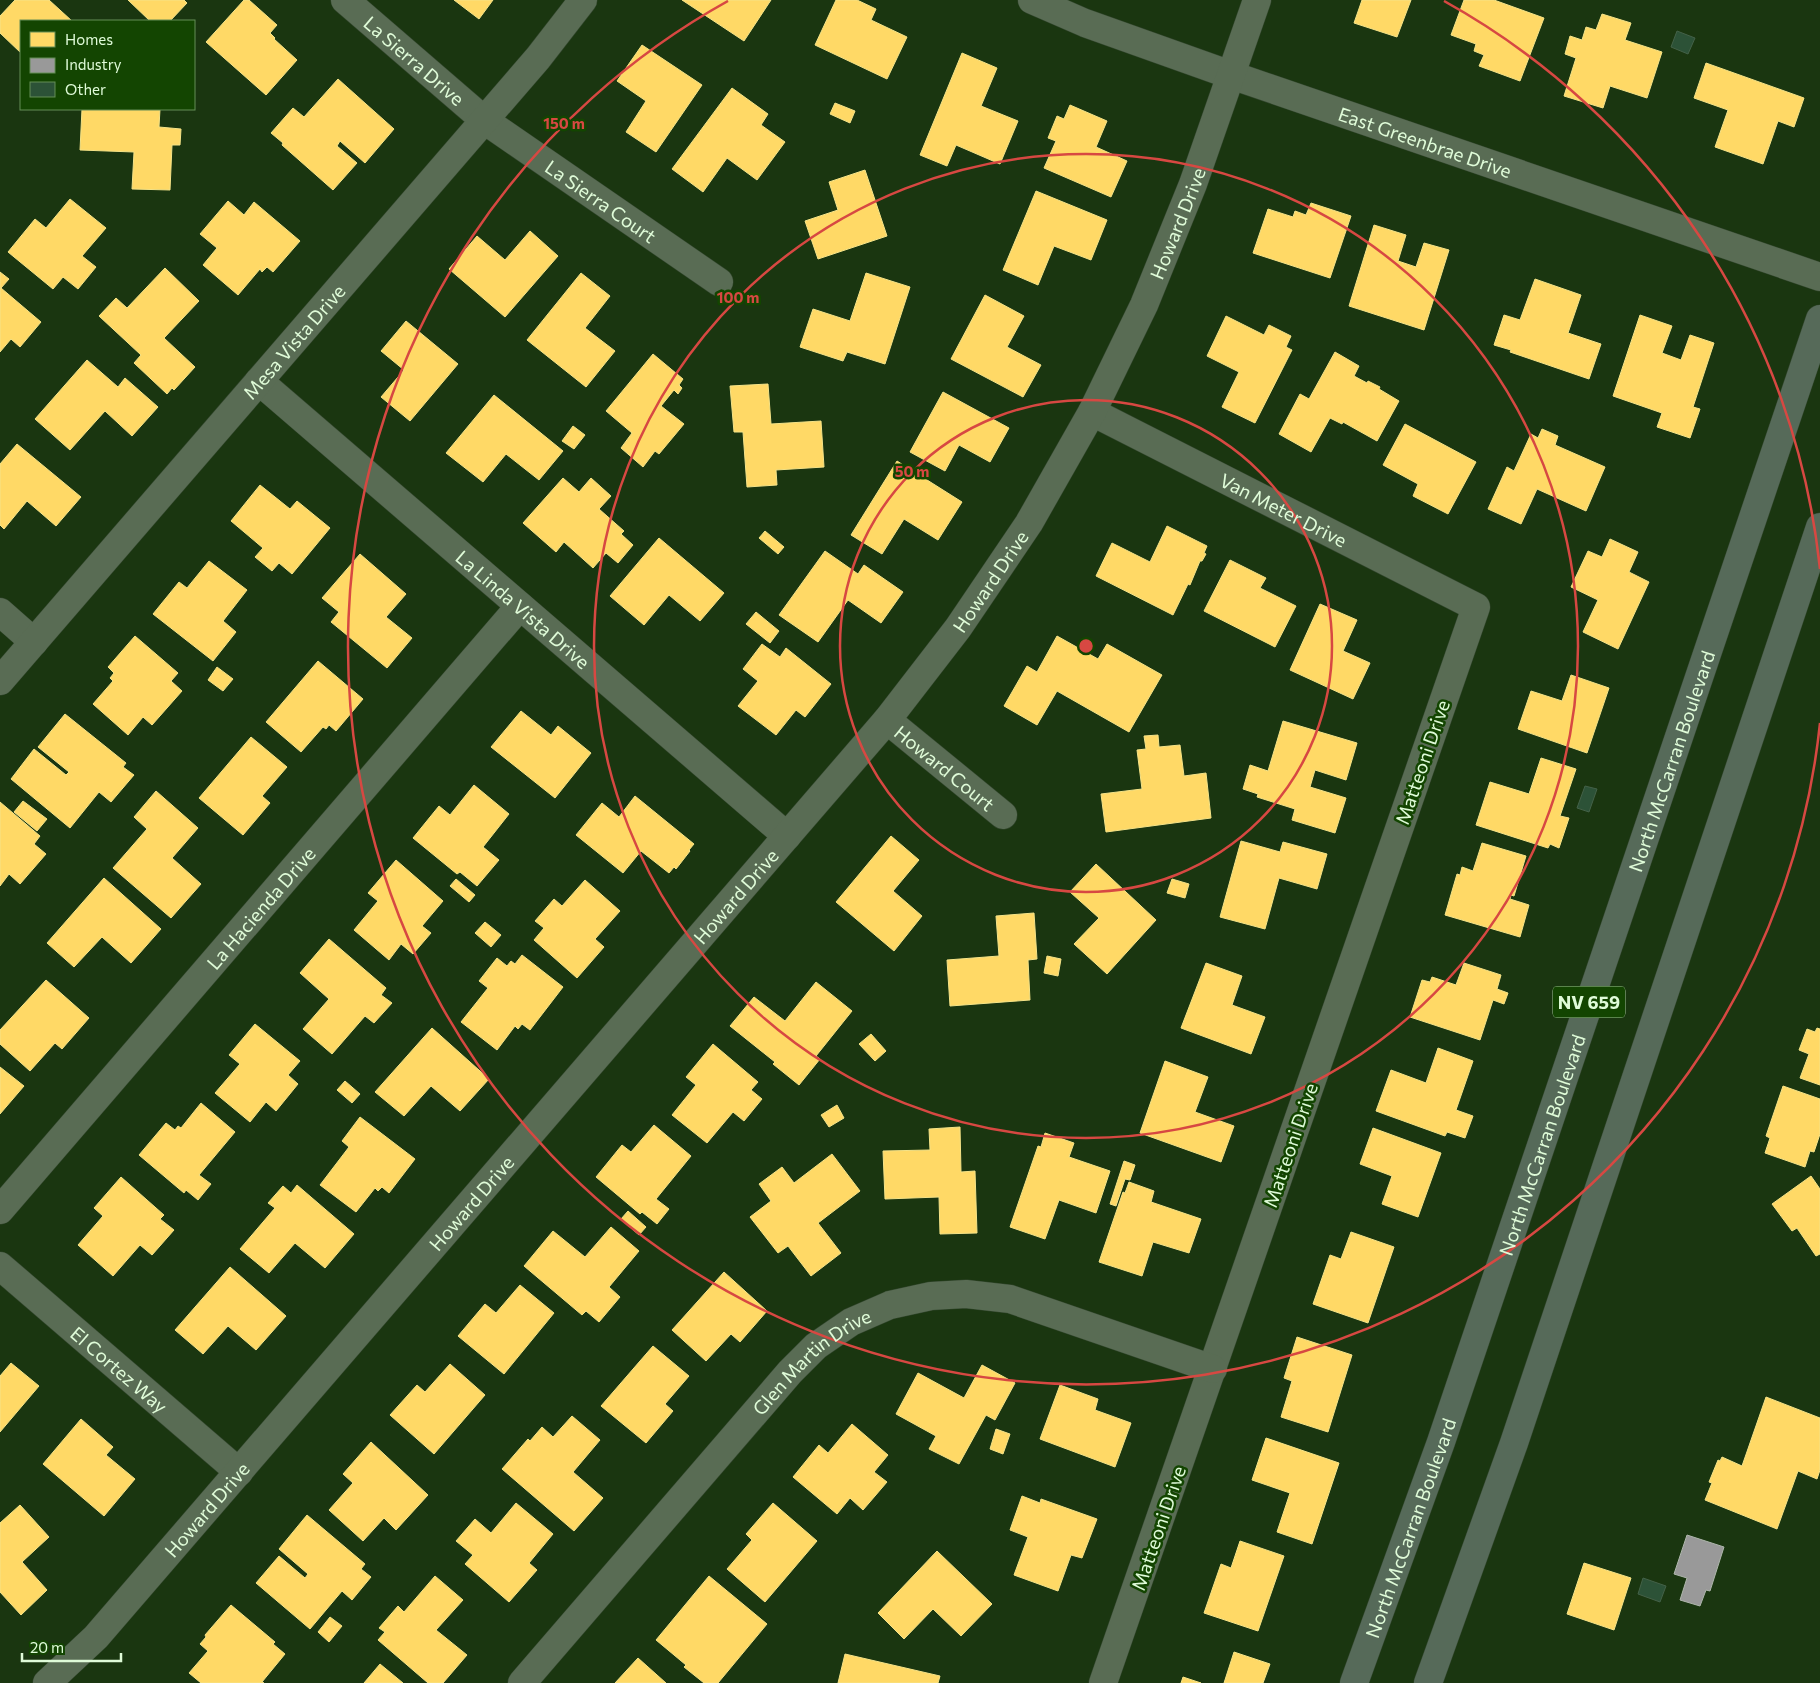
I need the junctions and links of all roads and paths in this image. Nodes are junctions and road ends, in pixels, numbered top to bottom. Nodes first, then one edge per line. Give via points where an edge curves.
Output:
1 (345, 0) edge
2 (583, 0) edge
3 (1032, 0) edge
4 (1257, 0) edge
5 (1231, 75) junction
6 (484, 120) junction
7 (1820, 277) edge
8 (719, 282) dead end
9 (1820, 319) edge
10 (259, 381) junction
11 (1092, 412) junction
12 (1820, 527) edge
13 (520, 606) junction
14 (1476, 607) joint
15 (0, 612) edge
16 (34, 642) junction
17 (0, 681) edge
18 (887, 720) junction
19 (1003, 815) dead end
20 (787, 836) junction
21 (0, 1210) edge
22 (0, 1266) edge
23 (1213, 1369) junction
24 (239, 1472) junction
25 (47, 1683) edge
26 (522, 1683) edge
27 (1104, 1683) edge
28 (1354, 1683) edge
29 (1428, 1683) edge

1 - 6 street, La Sierra Drive
2 - 6 street, Mesa Vista Drive
3 - 5 street, East Greenbrae Drive via 1085,23
4 - 5 street, Howard Drive
5 - 7 street, East Greenbrae Drive
5 - 11 street, Howard Drive via 1193,184 1144,305
6 - 8 street, La Sierra Court
6 - 10 street, Mesa Vista Drive
9 - 28 main road, North McCarran Boulevard / NV 659 via 1441,1442
10 - 13 street, La Linda Vista Drive
10 - 16 street, Mesa Vista Drive
11 - 14 street, Van Meter Drive
11 - 18 street, Howard Drive via 1029,523 958,628
12 - 29 main road via 1514,1443
13 - 20 street, La Linda Vista Drive
13 - 21 street, La Hacienda Drive
14 - 23 street, Matteoni Drive
15 - 16 street
16 - 17 street, Mesa Vista Drive
18 - 19 street, Howard Court
18 - 20 street, Howard Drive
20 - 24 street, Howard Drive
22 - 24 street, El Cortez Way
23 - 26 street, Glen Martin Drive via 1010,1300 966,1294 931,1296 890,1305 851,1322 816,1346 790,1372
23 - 27 street, Matteoni Drive
24 - 25 street, Howard Drive via 96,1637

